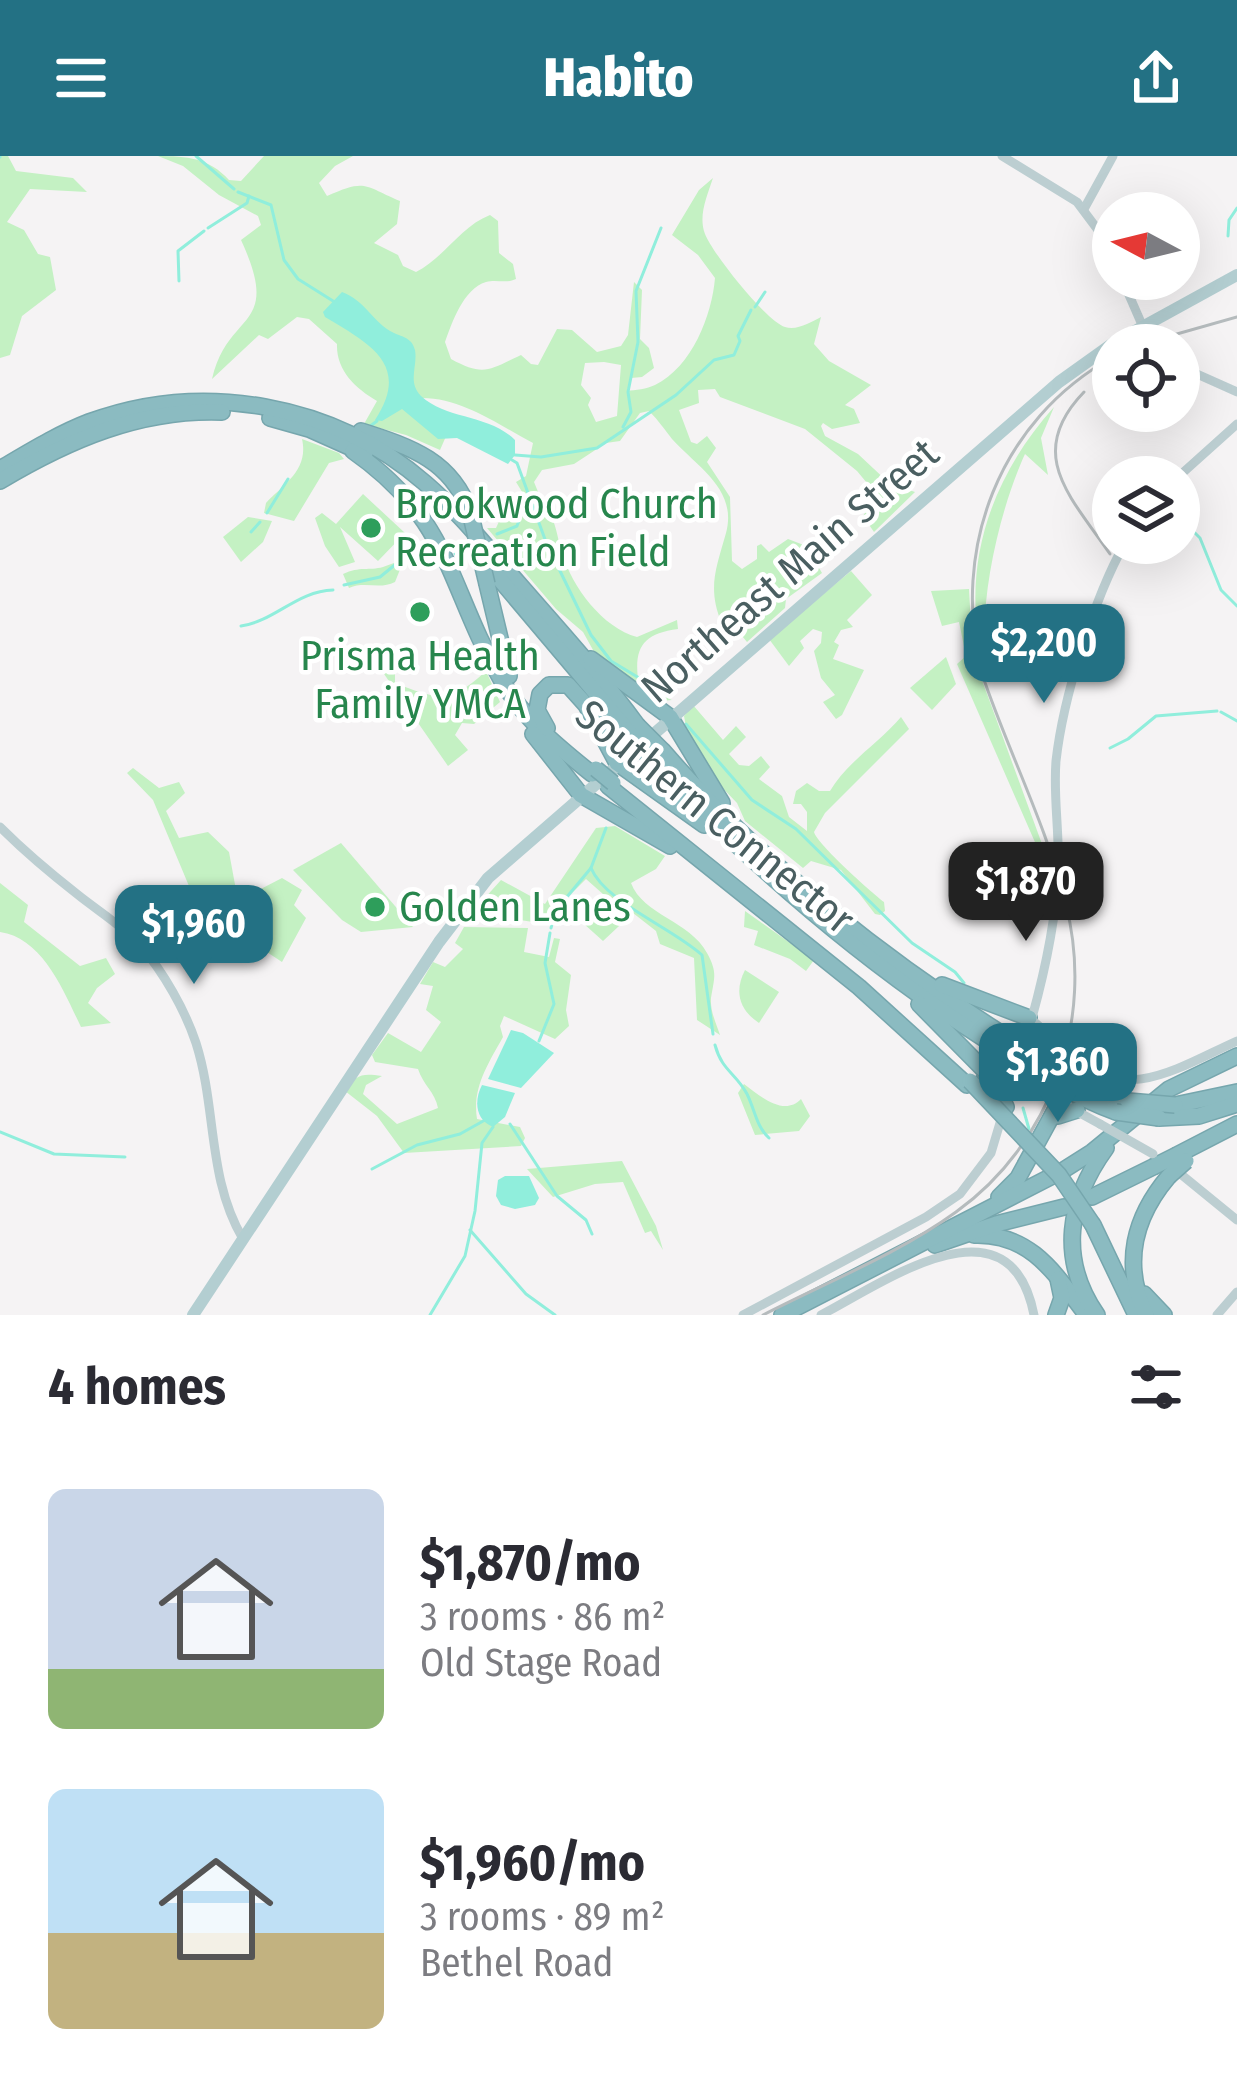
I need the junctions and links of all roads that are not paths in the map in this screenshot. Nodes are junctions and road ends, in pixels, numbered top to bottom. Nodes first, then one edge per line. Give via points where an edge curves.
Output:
1 (1003, 156) edge
2 (1114, 156) edge
3 (1084, 209) junction
4 (1092, 220) edge
5 (1237, 275) edge
6 (1148, 324) edge
7 (1092, 358) edge
8 (1200, 375) edge
9 (1237, 392) edge
10 (274, 409) junction
11 (1237, 424) edge
12 (340, 443) junction
13 (1200, 457) edge
14 (0, 469) edge
15 (0, 482) edge
16 (1115, 564) edge
17 (574, 648) junction
18 (501, 680) junction
19 (670, 718) junction
20 (632, 728) junction
21 (550, 732) junction
22 (658, 756) junction
23 (617, 764) junction
24 (594, 772) junction
25 (610, 784) junction
26 (581, 795) junction
27 (732, 820) junction
28 (0, 826) edge
29 (732, 843) junction
30 (713, 870) junction
31 (877, 964) junction
32 (903, 967) junction
33 (1035, 1020) junction
34 (1237, 1041) edge
35 (1237, 1056) edge
36 (993, 1079) junction
37 (1014, 1080) junction
38 (968, 1083) junction
39 (1032, 1091) junction
40 (1237, 1092) edge
41 (1237, 1104) edge
42 (1006, 1107) junction
43 (1065, 1108) junction
44 (1125, 1111) junction
45 (1237, 1127) edge
46 (1082, 1158) junction
47 (1181, 1158) junction
48 (1153, 1161) junction
49 (1148, 1204) junction
50 (978, 1214) junction
51 (1237, 1220) edge
52 (243, 1239) junction
53 (946, 1241) junction
54 (1054, 1271) junction
55 (1237, 1291) edge
56 (1219, 1313) edge
57 (194, 1315) edge
58 (743, 1315) edge
59 (782, 1315) edge
60 (798, 1315) edge
61 (821, 1315) edge
62 (1034, 1315) edge
63 (1056, 1315) edge
64 (1087, 1315) edge
65 (1097, 1315) edge
66 (1132, 1315) edge
67 (1146, 1315) edge
68 (1164, 1315) edge

1 - 3 street
2 - 3 street
3 - 4 street
5 - 6 main road, Northeast Main Street
7 - 19 main road, Northeast Main Street
8 - 9 street
10 - 14 highway via 195,402 136,409 73,429
10 - 17 highway via 337,428 410,470
10 - 21 highway, Southern Connector, bridge via 422,453 455,482 471,516 506,668
11 - 13 street
12 - 15 highway via 259,416 186,412 92,433
12 - 18 highway, Southern Connector via 392,480 429,525
12 - 20 highway via 395,472 436,507
16 - 33 street via 1060,737 1058,881
17 - 19 highway
17 - 20 highway
18 - 24 highway, Southern Connector via 534,725
18 - 26 highway
19 - 23 main road, Northeast Main Street
19 - 27 highway
20 - 22 highway, bridge
21 - 23 highway via 538,697 549,685 568,685
21 - 24 highway, Southern Connector
22 - 27 highway
22 - 29 highway
23 - 26 main road, Northeast Main Street
23 - 29 highway
24 - 25 highway, Southern Connector, bridge
25 - 30 highway, Southern Connector
25 - 38 highway, Southern Connector via 861,980
26 - 30 highway
26 - 52 main road, Northeast Main Street via 473,894
27 - 32 highway
28 - 52 street via 137,942 177,1002 205,1076 224,1197
29 - 31 highway
30 - 38 highway, Southern Connector
31 - 36 highway
31 - 44 highway via 1074,1094
32 - 33 highway
32 - 44 highway
33 - 34 street via 1084,1068 1128,1083
33 - 37 street, bridge
35 - 44 highway
36 - 37 highway
36 - 42 highway
37 - 39 street
37 - 42 street
38 - 66 highway, Southern Connector, bridge via 1090,1227
39 - 42 street
39 - 43 street
40 - 44 highway, bridge
41 - 44 highway, bridge via 1160,1118
42 - 58 street via 986,1162 952,1201
43 - 46 highway via 1049,1150 1061,1161
43 - 48 street, bridge
43 - 50 highway via 1018,1178
44 - 46 highway
44 - 65 highway via 1074,1208 1074,1262
45 - 47 highway
46 - 50 highway
47 - 48 highway, bridge
47 - 49 highway, bridge
48 - 51 street
48 - 53 highway, bridge via 1092,1197
49 - 67 highway via 1132,1261
49 - 68 highway via 1136,1270
50 - 59 highway
52 - 57 main road, Northeast Main Street
53 - 54 highway via 1004,1237
53 - 60 highway
54 - 63 highway via 1062,1294
54 - 64 highway
55 - 56 street
61 - 62 street via 957,1250 1010,1267

